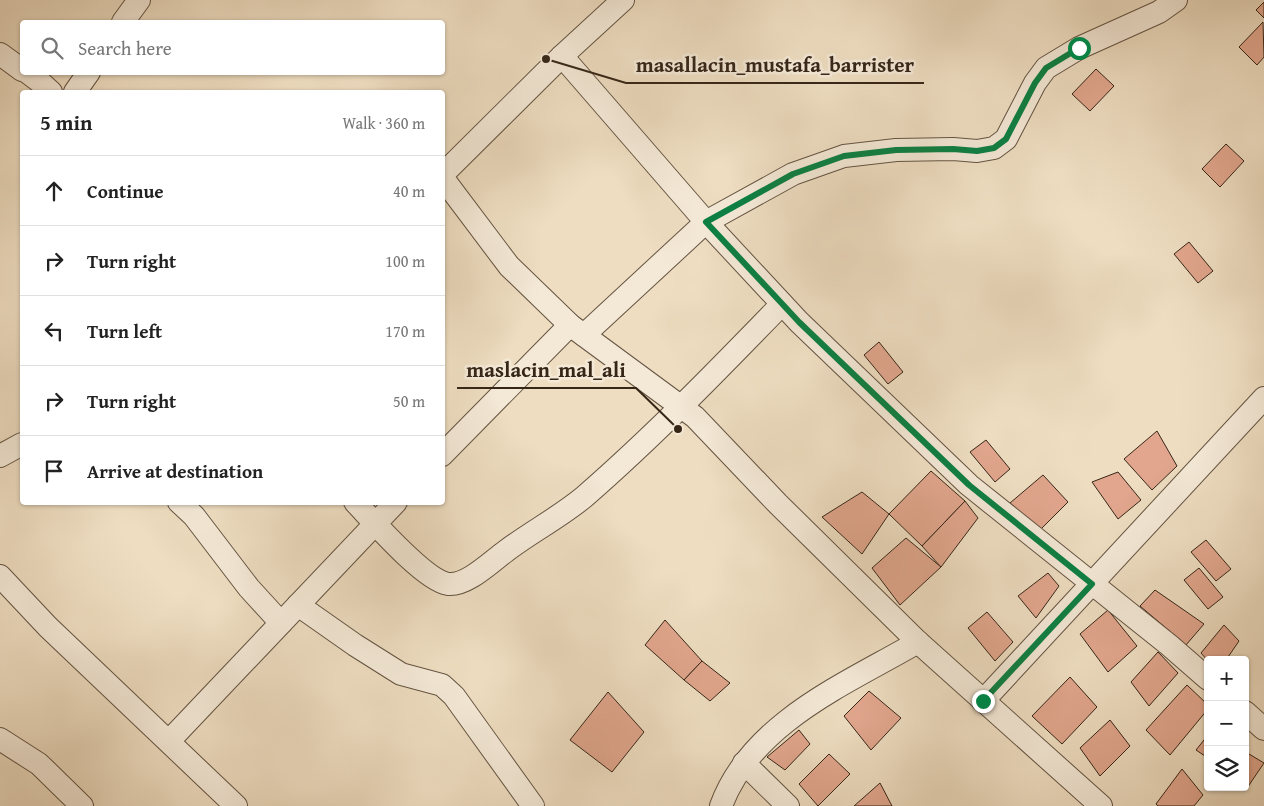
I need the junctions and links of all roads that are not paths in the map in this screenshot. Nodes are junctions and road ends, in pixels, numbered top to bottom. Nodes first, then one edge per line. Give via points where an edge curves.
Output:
1 (139, 0) edge
2 (623, 0) edge
3 (1176, 0) edge
4 (124, 20) edge
5 (0, 54) edge
6 (562, 56) junction
7 (20, 69) edge
8 (31, 75) edge
9 (87, 75) edge
10 (49, 90) edge
11 (76, 90) edge
12 (445, 173) edge
13 (445, 180) edge
14 (706, 222) junction
15 (782, 304) junction
16 (577, 330) junction
17 (1264, 398) edge
18 (682, 407) junction
19 (20, 445) edge
20 (445, 452) edge
21 (0, 456) edge
22 (182, 505) edge
23 (358, 505) edge
24 (393, 505) edge
25 (376, 523) junction
26 (0, 576) edge
27 (1092, 584) junction
28 (298, 605) junction
29 (281, 623) junction
30 (918, 642) junction
31 (1204, 676) edge
32 (983, 701) junction
33 (1249, 715) edge
34 (1264, 728) edge
35 (0, 739) edge
36 (169, 741) junction
37 (744, 763) junction
38 (229, 804) edge
39 (82, 806) edge
40 (534, 806) edge
41 (721, 806) edge
42 (788, 806) edge
43 (1101, 806) edge

1 - 4 street
2 - 6 street
3 - 14 street via 1159,12 1079,48 1046,68 1006,139 994,148 977,151 896,150 844,156 793,174
5 - 7 street
6 - 12 street
6 - 14 street
8 - 10 street
9 - 11 street
13 - 16 street via 510,266
14 - 15 street
14 - 16 street
15 - 18 street
15 - 27 street via 969,485
16 - 18 street
16 - 20 street
17 - 27 street
18 - 25 street via 582,498 469,578 450,584 437,580 423,571
18 - 30 street
19 - 21 street
22 - 29 street
23 - 25 street
24 - 25 street
25 - 28 street
26 - 36 street via 48,627
27 - 31 street
27 - 32 street
28 - 29 street
28 - 40 street via 402,674 442,685 448,690
29 - 36 street
30 - 32 street
30 - 37 street via 805,707 765,739
32 - 43 street
33 - 34 street
35 - 39 street via 39,764
36 - 38 street
37 - 41 street via 726,791
37 - 42 street

